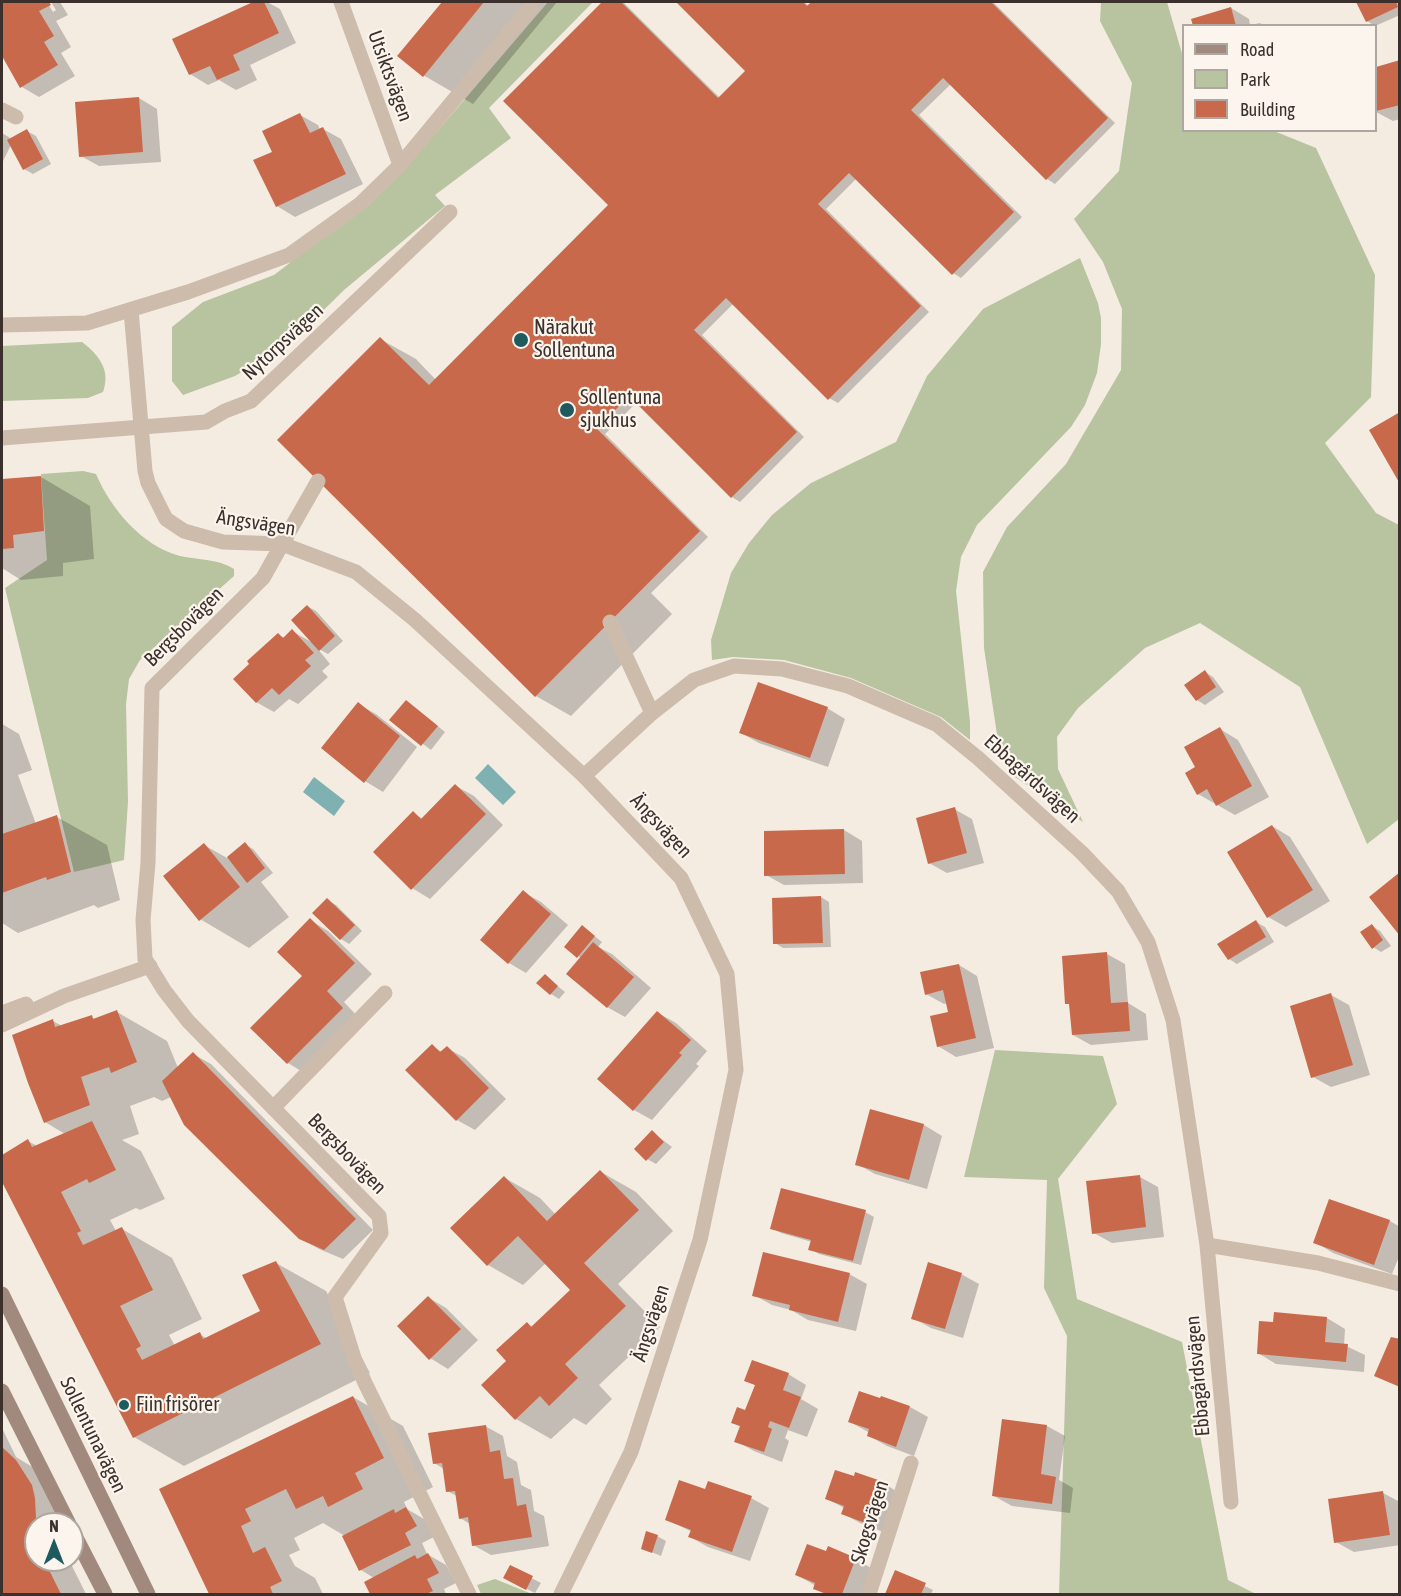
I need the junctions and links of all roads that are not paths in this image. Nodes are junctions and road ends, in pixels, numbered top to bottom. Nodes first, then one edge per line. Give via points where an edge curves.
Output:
1 (341, 2) edge
2 (535, 2) edge
3 (2, 110) edge
4 (16, 117) dead end
5 (400, 165) junction
6 (450, 212) dead end
7 (131, 310) junction
8 (2, 325) edge
9 (142, 428) junction
10 (2, 438) edge
11 (318, 481) dead end
12 (282, 544) junction
13 (610, 622) dead end
14 (652, 714) junction
15 (584, 776) junction
16 (150, 966) junction
17 (385, 993) dead end
18 (64, 996) junction
19 (2, 1013) edge
20 (2, 1025) edge
21 (273, 1108) junction
22 (1207, 1245) junction
23 (1400, 1284) edge
24 (2, 1294) edge
25 (2, 1391) edge
26 (911, 1463) dead end
27 (1231, 1502) dead end
28 (63, 1512) edge
29 (84, 1553) edge
30 (105, 1594) edge
31 (148, 1594) edge
32 (469, 1594) edge
33 (561, 1594) edge
34 (869, 1594) edge

1 - 5 street, Utsiktsvägen
2 - 5 street
3 - 4 street
5 - 7 street via 360,204 289,255
6 - 9 street, Nytorpsvägen via 251,401 206,422
7 - 8 street via 87,323
7 - 9 street, Ängsvägen
9 - 10 street, Nytorpsvägen
9 - 12 street, Ängsvägen via 148,483 166,519 184,531 223,542
11 - 12 street, Bergsbovägen
12 - 15 street, Ängsvägen via 356,572 415,620
12 - 16 street, Bergsbovägen via 263,578 152,688 143,920 145,959
13 - 14 street
14 - 15 street, Ebbagårdsvägen
14 - 22 street, Ebbagårdsvägen via 694,680 734,666 782,669 848,686 936,724 1082,853 1118,891 1148,942 1161,979 1173,1020
15 - 33 street, Ängsvägen via 681,878 727,974 736,1070 700,1240 634,1441
16 - 18 street
16 - 21 street, Bergsbovägen via 188,1021
17 - 21 street
18 - 19 street
18 - 20 street
21 - 32 street, Bergsbovägen via 379,1216 381,1233 335,1297 365,1383
22 - 23 street via 1318,1263
22 - 27 street, Ebbagårdsvägen
24 - 31 street, Sollentunavägen
25 - 28 street
26 - 34 street, Skogsvägen
29 - 30 street

